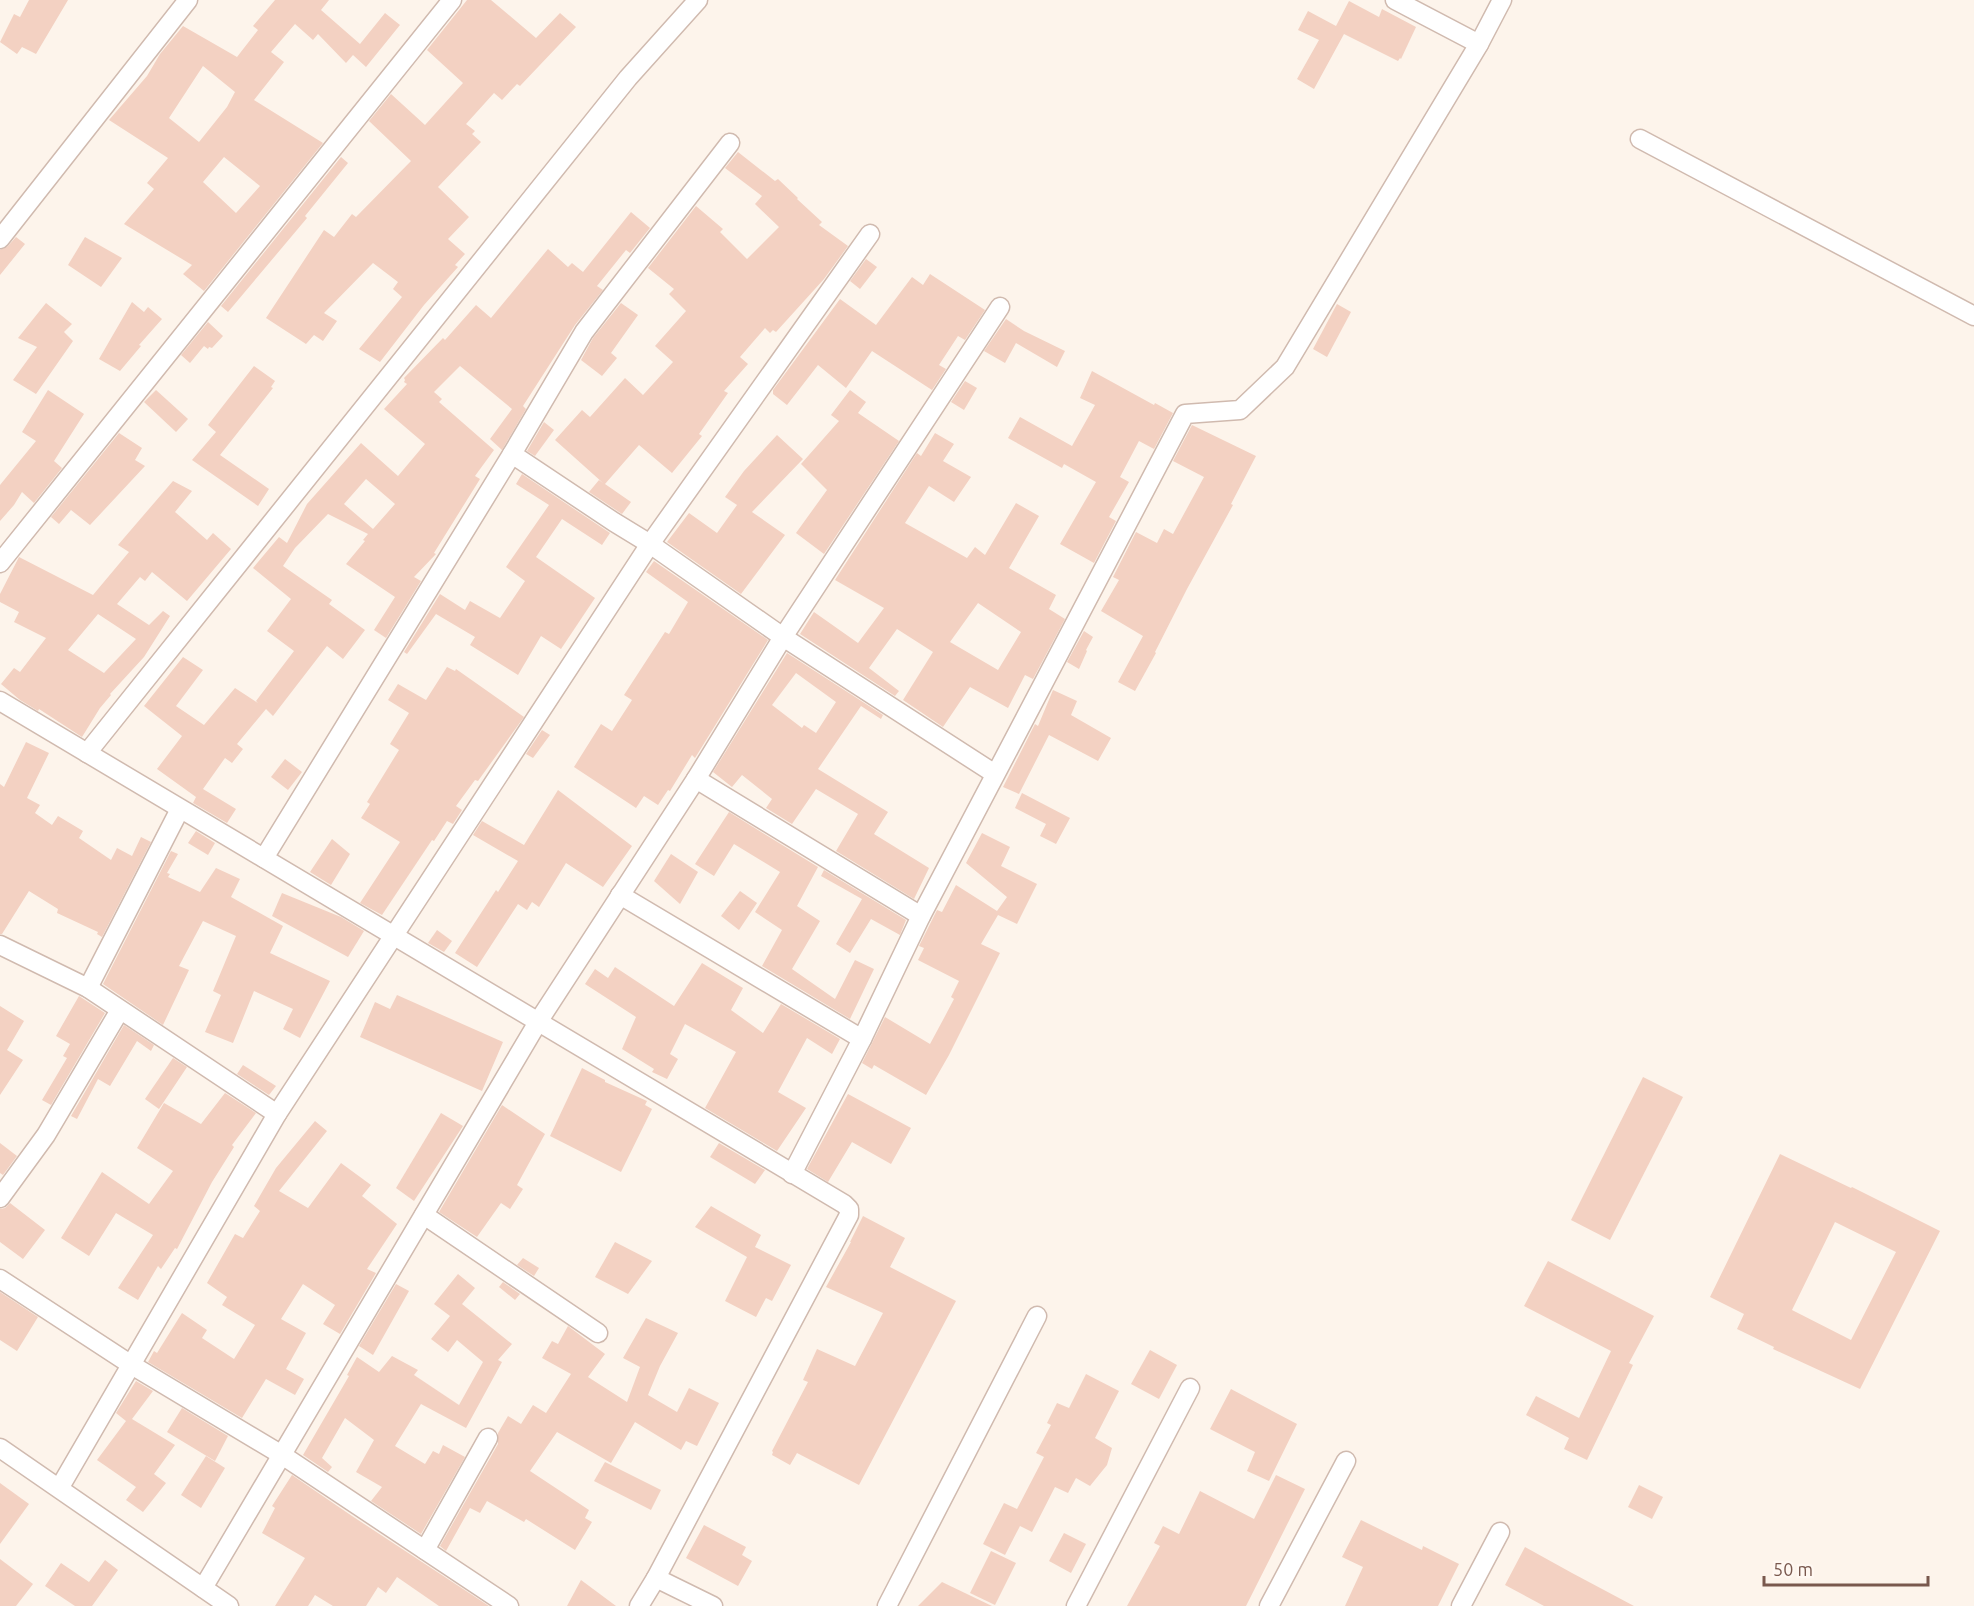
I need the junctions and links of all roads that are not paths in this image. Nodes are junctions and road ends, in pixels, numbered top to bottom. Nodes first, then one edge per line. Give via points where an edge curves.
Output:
1 (188, 0) edge
2 (452, 0) edge
3 (698, 0) edge
4 (1395, 0) edge
5 (1502, 0) edge
6 (1479, 44) junction
7 (1640, 139) dead end
8 (730, 143) dead end
9 (870, 234) dead end
10 (0, 239) edge
11 (1000, 307) dead end
12 (1974, 316) edge
13 (512, 454) junction
14 (650, 544) junction
15 (0, 563) edge
16 (783, 638) junction
17 (0, 701) edge
18 (87, 753) junction
19 (995, 774) junction
20 (696, 779) junction
21 (180, 808) junction
22 (264, 858) junction
23 (620, 895) junction
24 (921, 916) junction
25 (394, 936) junction
26 (0, 945) edge
27 (88, 988) junction
28 (120, 1010) junction
29 (538, 1022) junction
30 (862, 1040) junction
31 (278, 1114) junction
32 (792, 1174) junction
33 (0, 1198) edge
34 (424, 1215) junction
35 (0, 1280) edge
36 (1037, 1316) dead end
37 (598, 1333) dead end
38 (130, 1364) junction
39 (1191, 1388) dead end
40 (488, 1438) dead end
41 (0, 1448) edge
42 (282, 1455) junction
43 (1346, 1461) dead end
44 (60, 1487) junction
45 (1500, 1532) dead end
46 (425, 1550) junction
47 (656, 1578) junction
48 (203, 1588) junction
49 (229, 1606) edge
50 (509, 1606) edge
51 (639, 1606) edge
52 (713, 1606) edge
53 (887, 1606) edge
54 (1076, 1606) edge
55 (1269, 1606) edge
56 (1461, 1606) edge

1 - 10 street
2 - 15 street
3 - 18 street via 628,78
4 - 6 street
5 - 6 street
6 - 19 street via 1285,367 1240,410 1185,414
7 - 12 street
8 - 13 street via 584,333
9 - 14 street
11 - 16 street
13 - 14 street
13 - 22 street
14 - 16 street
14 - 25 street
16 - 19 street
16 - 20 street
17 - 18 street
18 - 21 street
19 - 24 street
20 - 23 street
20 - 24 street
21 - 22 street
21 - 27 street
22 - 25 street
23 - 29 street
23 - 30 street
24 - 30 street
25 - 29 street
25 - 31 street
26 - 27 street
27 - 28 street
28 - 31 street
28 - 33 street via 46,1135
29 - 32 street
29 - 34 street
30 - 32 street
31 - 38 street
32 - 47 street via 844,1204 849,1215
34 - 37 street
34 - 42 street
35 - 38 street
36 - 53 street
38 - 42 street
38 - 44 street
39 - 54 street
40 - 46 street
41 - 44 street
42 - 46 street
42 - 48 street
43 - 55 street
44 - 48 street
45 - 56 street
46 - 50 street
47 - 51 street
47 - 52 street
48 - 49 street

